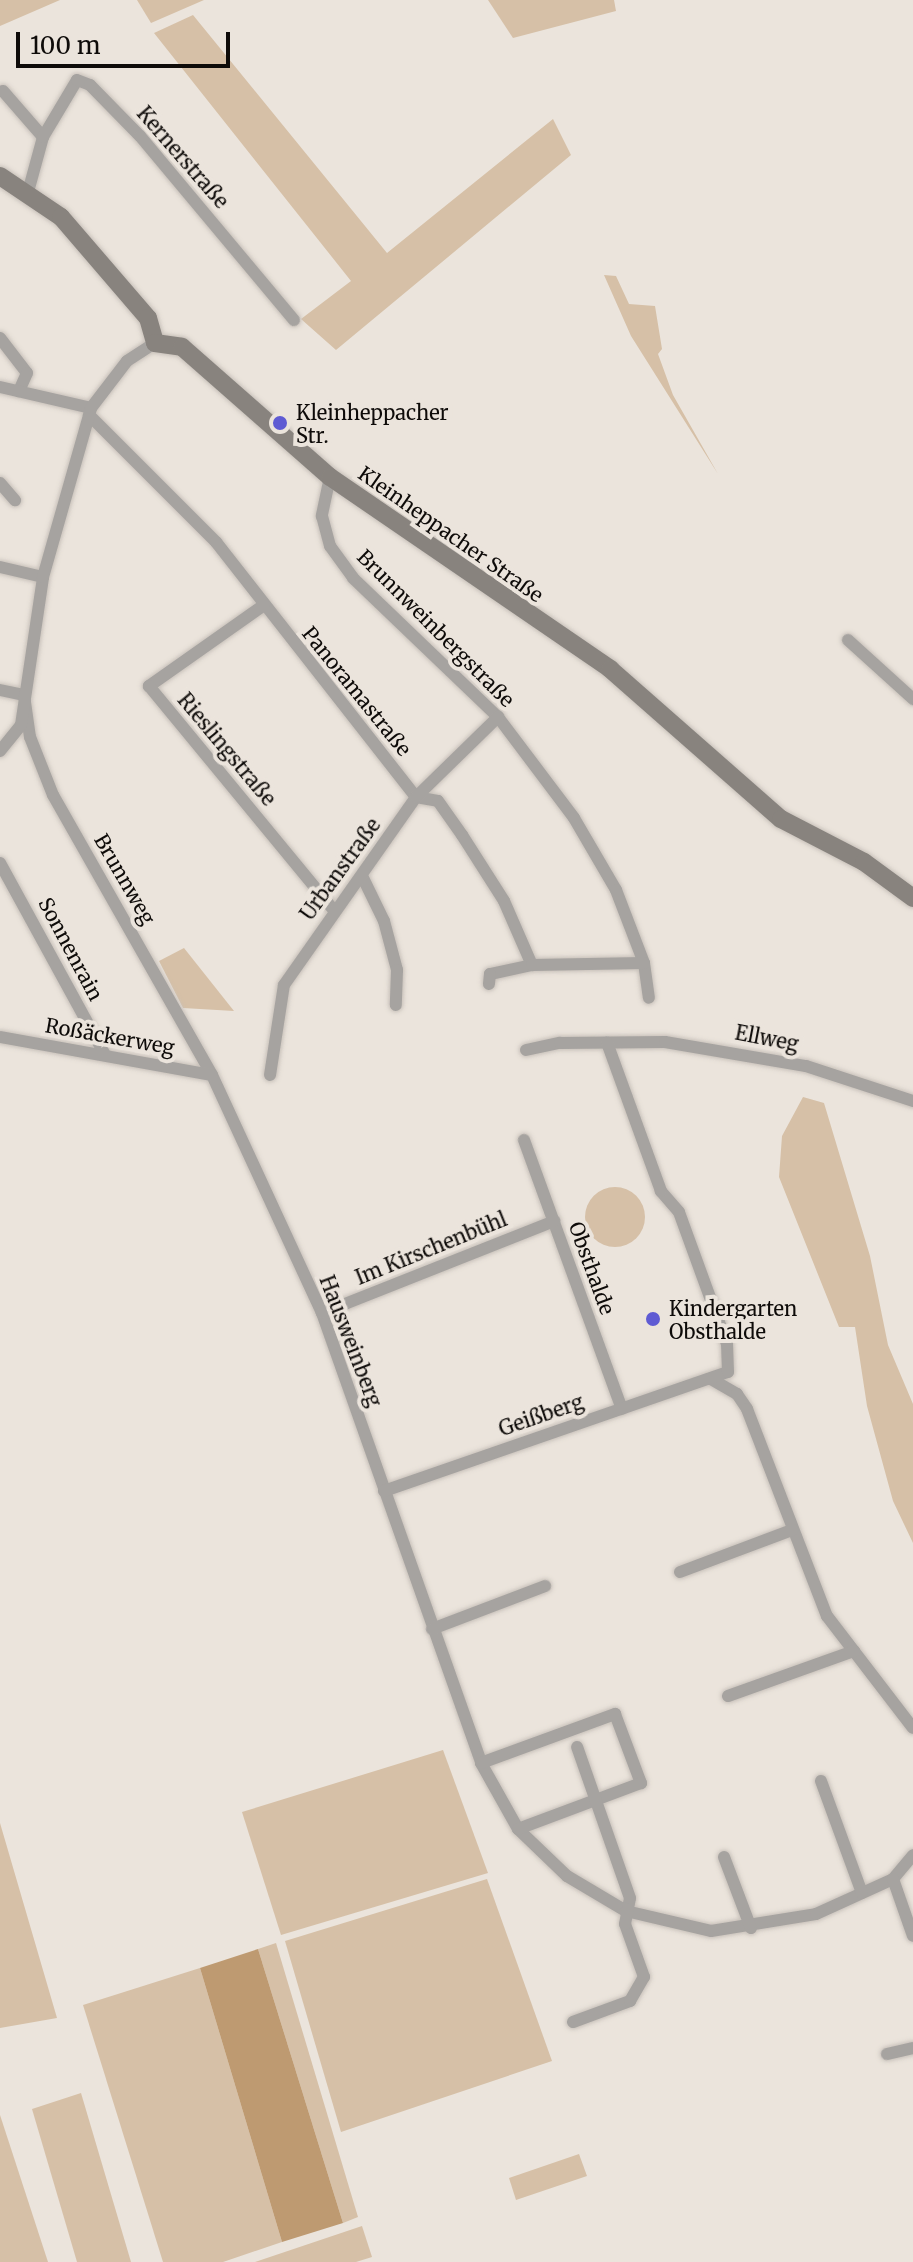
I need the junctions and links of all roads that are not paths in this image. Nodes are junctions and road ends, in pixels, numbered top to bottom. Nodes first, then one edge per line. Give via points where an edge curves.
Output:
1 (3, 91) dead end
2 (43, 137) junction
3 (0, 176) edge
4 (28, 192) junction
5 (294, 320) dead end
6 (0, 338) edge
7 (155, 343) junction
8 (0, 387) edge
9 (19, 391) junction
10 (90, 412) junction
11 (330, 477) junction
12 (0, 483) edge
13 (15, 500) dead end
14 (0, 567) edge
15 (43, 577) junction
16 (264, 605) junction
17 (848, 640) dead end
18 (0, 690) edge
19 (24, 695) junction
20 (913, 699) edge
21 (498, 717) junction
22 (0, 751) edge
23 (416, 797) junction
24 (0, 863) edge
25 (363, 878) junction
26 (913, 898) edge
27 (333, 909) junction
28 (644, 963) junction
29 (532, 965) junction
30 (489, 984) dead end
31 (649, 998) dead end
32 (396, 1005) dead end
33 (0, 1037) edge
34 (607, 1043) junction
35 (526, 1050) dead end
36 (105, 1055) junction
37 (212, 1075) junction
38 (270, 1075) dead end
39 (913, 1101) edge
40 (524, 1140) dead end
41 (554, 1221) junction
42 (322, 1313) junction
43 (711, 1379) junction
44 (622, 1409) junction
45 (384, 1491) junction
46 (792, 1530) junction
47 (680, 1572) dead end
48 (545, 1586) dead end
49 (432, 1629) junction
50 (854, 1651) junction
51 (728, 1696) dead end
52 (913, 1728) edge
53 (577, 1747) dead end
54 (481, 1763) junction
55 (821, 1781) dead end
56 (595, 1800) junction
57 (518, 1829) junction
58 (913, 1855) edge
59 (724, 1857) dead end
60 (893, 1879) junction
61 (862, 1893) junction
62 (626, 1911) junction
63 (751, 1928) junction
64 (913, 1936) edge
65 (573, 2022) dead end
66 (913, 2048) edge
67 (887, 2054) dead end

1 - 2 street
2 - 4 street, Kernerstraße
2 - 5 street, Kernerstraße via 77,80 90,85 140,136
3 - 4 street
4 - 7 street via 61,217 116,278 148,318
6 - 9 street via 27,373
7 - 10 street, Brunnweg via 127,361
7 - 11 street, Kleinheppacher Straße via 182,347
8 - 9 street
9 - 10 street
10 - 15 street, Brunnweg
10 - 16 street, Panoramastraße via 216,542
11 - 21 street, Brunnweinbergstraße via 322,516 330,546 363,588
11 - 26 street, Kleinheppacher Straße via 610,669 781,819 864,862
12 - 13 street
14 - 15 street
15 - 19 street, Brunnweg
16 - 23 street, Panoramastraße
16 - 27 street, Rieslingstraße via 149,686
17 - 20 street
18 - 19 street
19 - 22 street, Brunnweg via 21,725
19 - 37 street, Brunnweg via 30,737 53,795
21 - 23 street, Urbanstraße
21 - 28 street, Brunnweinbergstraße via 574,818 616,890
23 - 25 street, Urbanstraße
23 - 29 street, Panoramastraße via 438,801 462,835 504,901
24 - 36 street, Sonnenrain
25 - 27 street, Urbanstraße
25 - 32 street via 384,921 397,970
27 - 38 street, Urbanstraße via 284,985
28 - 29 street
28 - 31 street, Brunnweinbergstraße
29 - 30 street via 490,974
33 - 36 street, Roßäckerweg
34 - 35 street, Ellweg
34 - 39 street, Ellweg via 665,1042 748,1053
34 - 43 street via 661,1191 679,1212 727,1344 728,1372
36 - 37 street, Roßäckerweg
37 - 42 street, Hausweinberg
40 - 41 street, Obsthalde
41 - 42 street, Im Kirschenbühl
41 - 44 street, Obsthalde
42 - 45 street, Hausweinberg
43 - 44 street, Geißberg
43 - 46 street via 737,1394 747,1409
44 - 45 street, Geißberg
45 - 49 street, Hausweinberg
46 - 47 street
46 - 50 street via 827,1616
48 - 49 street
49 - 54 street, Hausweinberg
50 - 51 street
50 - 52 street
53 - 56 street
54 - 56 street via 615,1714 641,1783
54 - 57 street, Hausweinberg
55 - 61 street
56 - 57 street
56 - 62 street via 630,1898
57 - 62 street, Hausweinberg via 567,1876
58 - 60 street, Hausweinberg
59 - 63 street
60 - 61 street, Hausweinberg
60 - 64 street
61 - 63 street, Hausweinberg via 816,1914
62 - 63 street, Hausweinberg via 711,1931
62 - 65 street via 625,1924 644,1977 638,1990 630,2001
66 - 67 street

